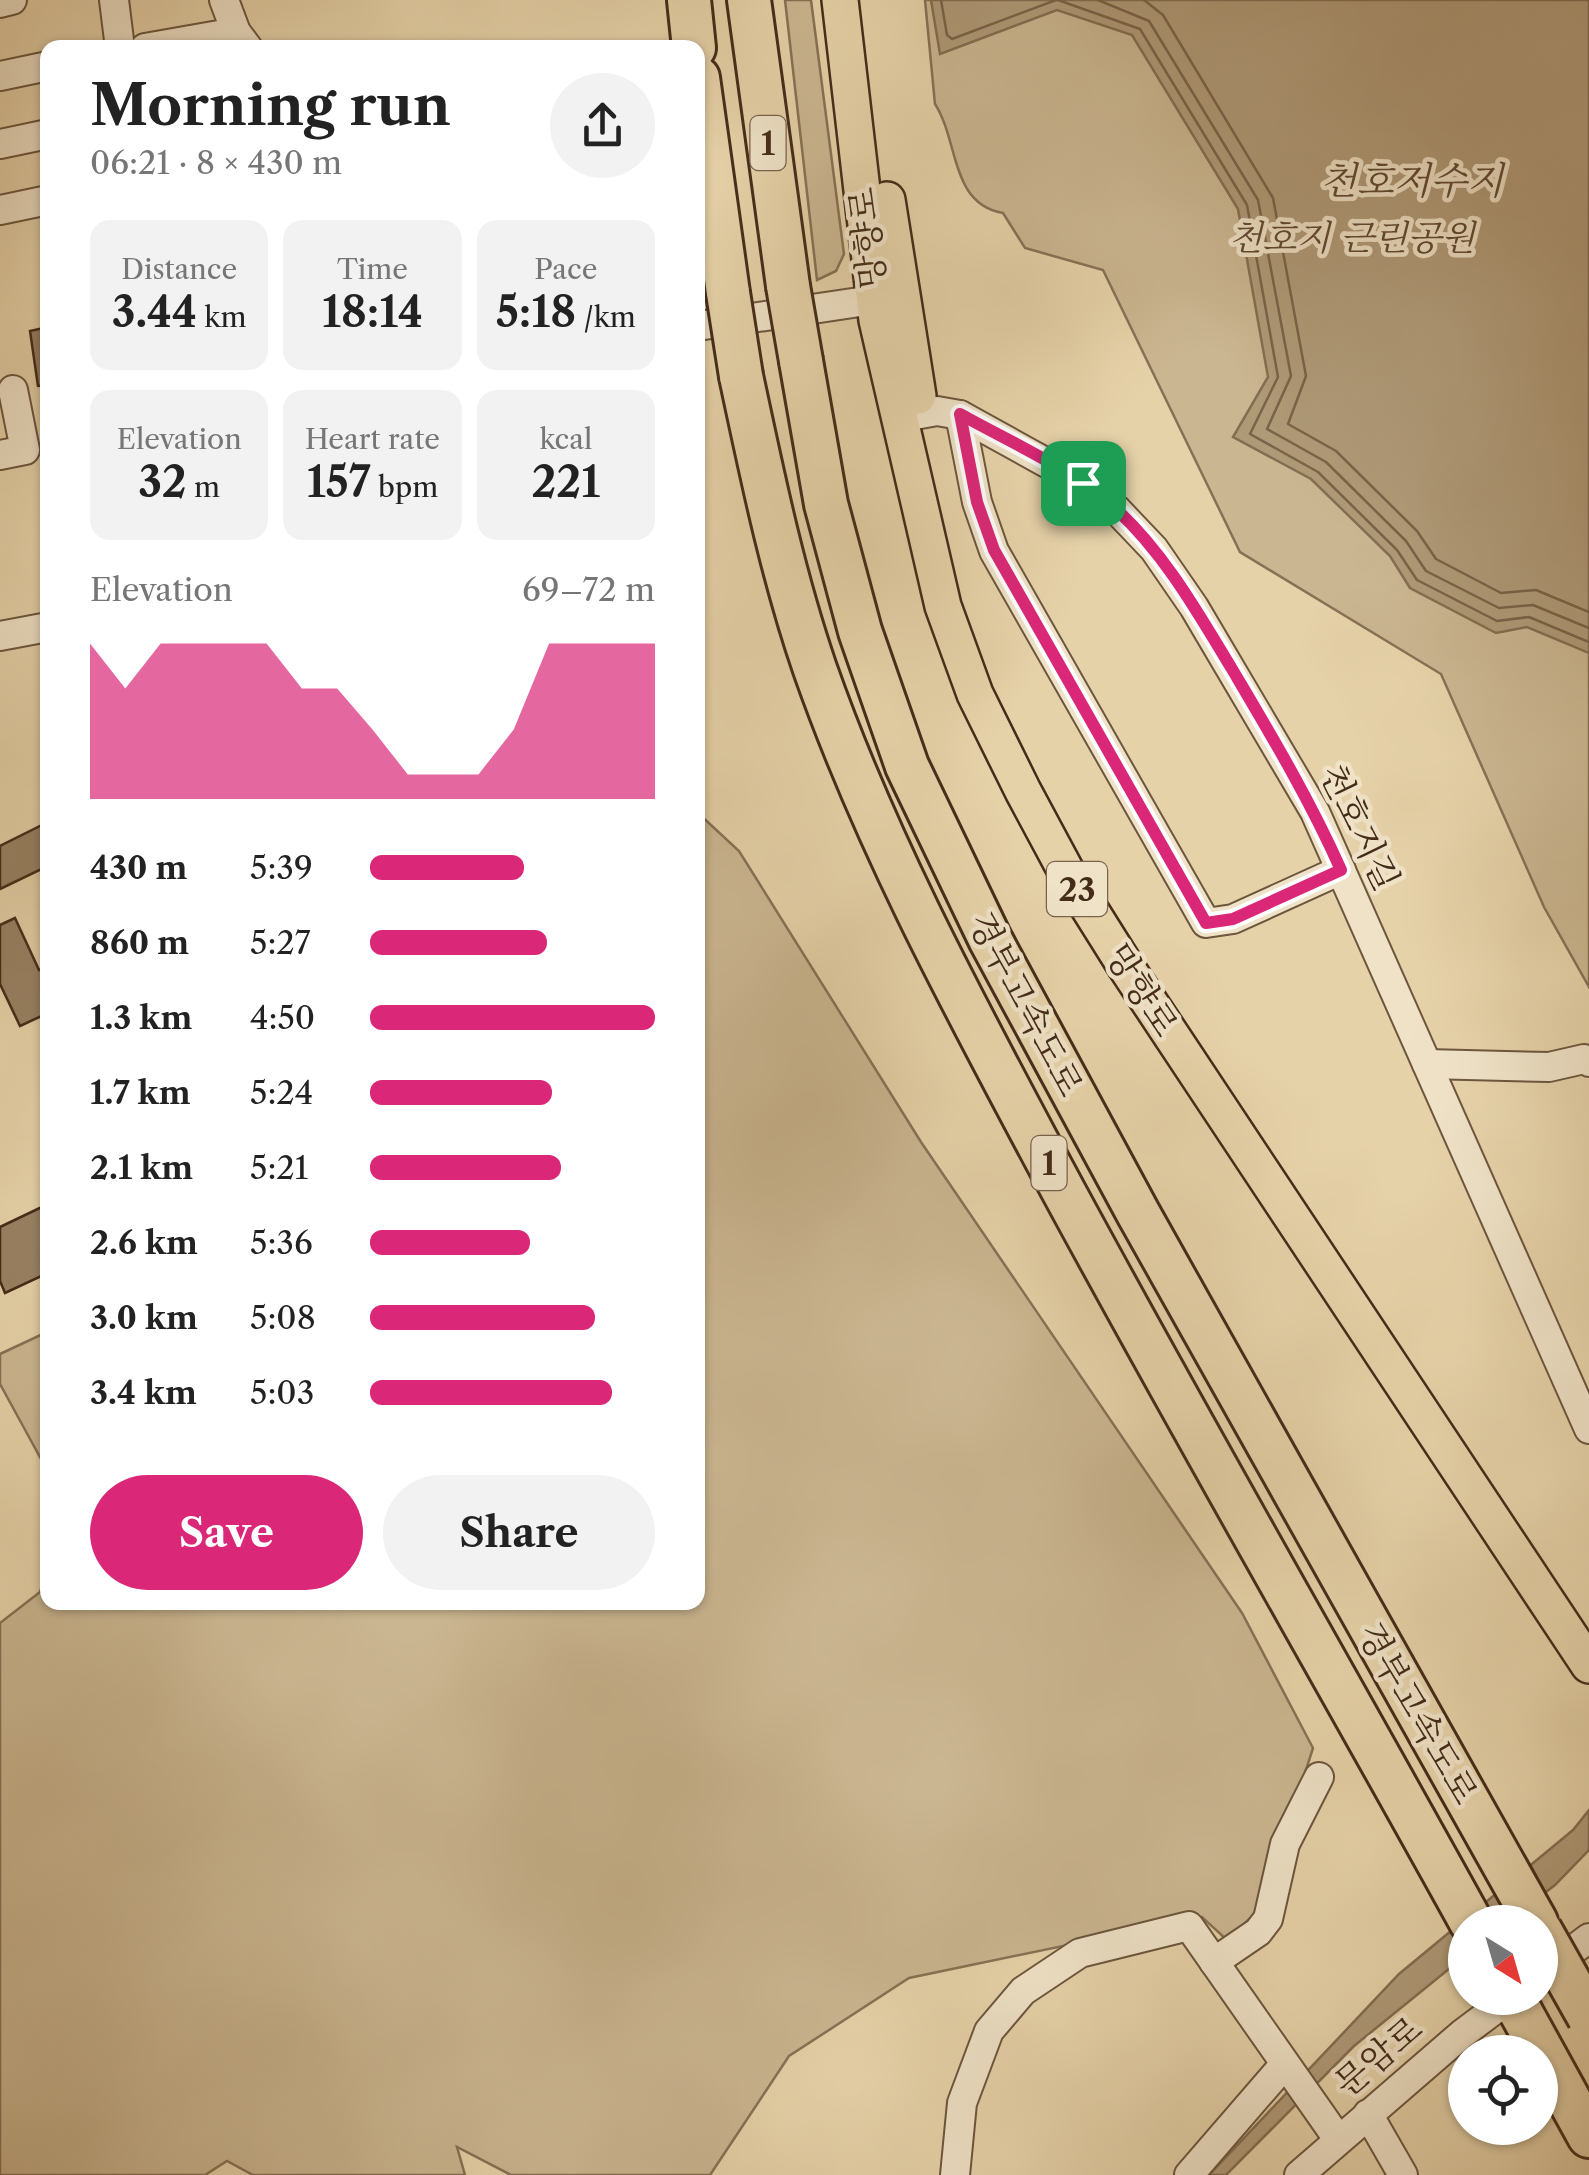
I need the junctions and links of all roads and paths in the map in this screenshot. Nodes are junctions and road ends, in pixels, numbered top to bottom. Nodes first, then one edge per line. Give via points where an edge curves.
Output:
1 (12, 0) edge
2 (114, 0) edge
3 (224, 0) edge
4 (688, 0) edge
5 (749, 0) edge
6 (840, 0) edge
7 (863, 0) edge
8 (0, 2) edge
9 (119, 40) edge
10 (242, 40) edge
11 (693, 40) edge
12 (40, 68) edge
13 (0, 76) edge
14 (705, 128) edge
15 (40, 136) edge
16 (0, 144) edge
17 (40, 202) edge
18 (0, 210) edge
19 (887, 298) junction
20 (705, 325) edge
21 (13, 390) dead end
22 (960, 414) junction
23 (910, 416) junction
24 (0, 455) edge
25 (40, 629) edge
26 (0, 636) edge
27 (1341, 870) junction
28 (1589, 1062) edge
29 (1427, 1064) junction
30 (1589, 1429) edge
31 (1589, 1622) edge
32 (1589, 1665) edge
33 (1319, 1777) dead end
34 (1461, 1905) edge
35 (1526, 1905) edge
36 (1589, 1938) edge
37 (1558, 1961) edge
38 (1214, 1962) junction
39 (1558, 1962) edge
40 (1490, 2015) edge
41 (1521, 2015) edge
42 (1589, 2017) edge
43 (1289, 2071) junction
44 (1368, 2114) junction
45 (1589, 2136) edge
46 (1338, 2139) junction
47 (955, 2175) edge
48 (1189, 2175) edge
49 (1299, 2175) edge
50 (1402, 2175) edge

1 - 8 street
2 - 9 street
3 - 10 street
4 - 11 highway
5 - 35 highway, 경부고속도로 / 1, bridge via 826,504 907,766 990,939 1138,1213
6 - 19 main road, 망향로 / 23
7 - 19 main road, 망향로 / 23
12 - 13 street
14 - 34 highway, 경부고속도로 / 1, bridge via 742,376 774,526 814,667 871,814 1091,1242
15 - 16 street
17 - 18 street
19 - 20 street
19 - 23 main road, 망향로 / 23
21 - 24 street via 25,450
22 - 23 street, 천호지길
22 - 27 street, 천호지길 via 1083,483 1154,549 1273,737
22 - 27 street via 994,550 1206,923 1233,919
23 - 31 main road, 망향로 / 23 via 963,603 1050,801 1140,949
23 - 32 main road, 망향로 / 23 via 943,606 968,676 1067,873
25 - 26 street
27 - 29 street, 천호지길
28 - 29 street
29 - 30 street, 천호지길
33 - 38 street via 1285,1844 1268,1919
36 - 37 street
38 - 43 street
38 - 47 street via 1189,1926 1080,1953 1023,1991 989,2031 962,2103
39 - 42 highway, bridge
40 - 44 street, 문암로
41 - 45 highway
43 - 46 street
43 - 48 street
44 - 46 street, 문암로
44 - 50 street
46 - 49 street, 문암로

